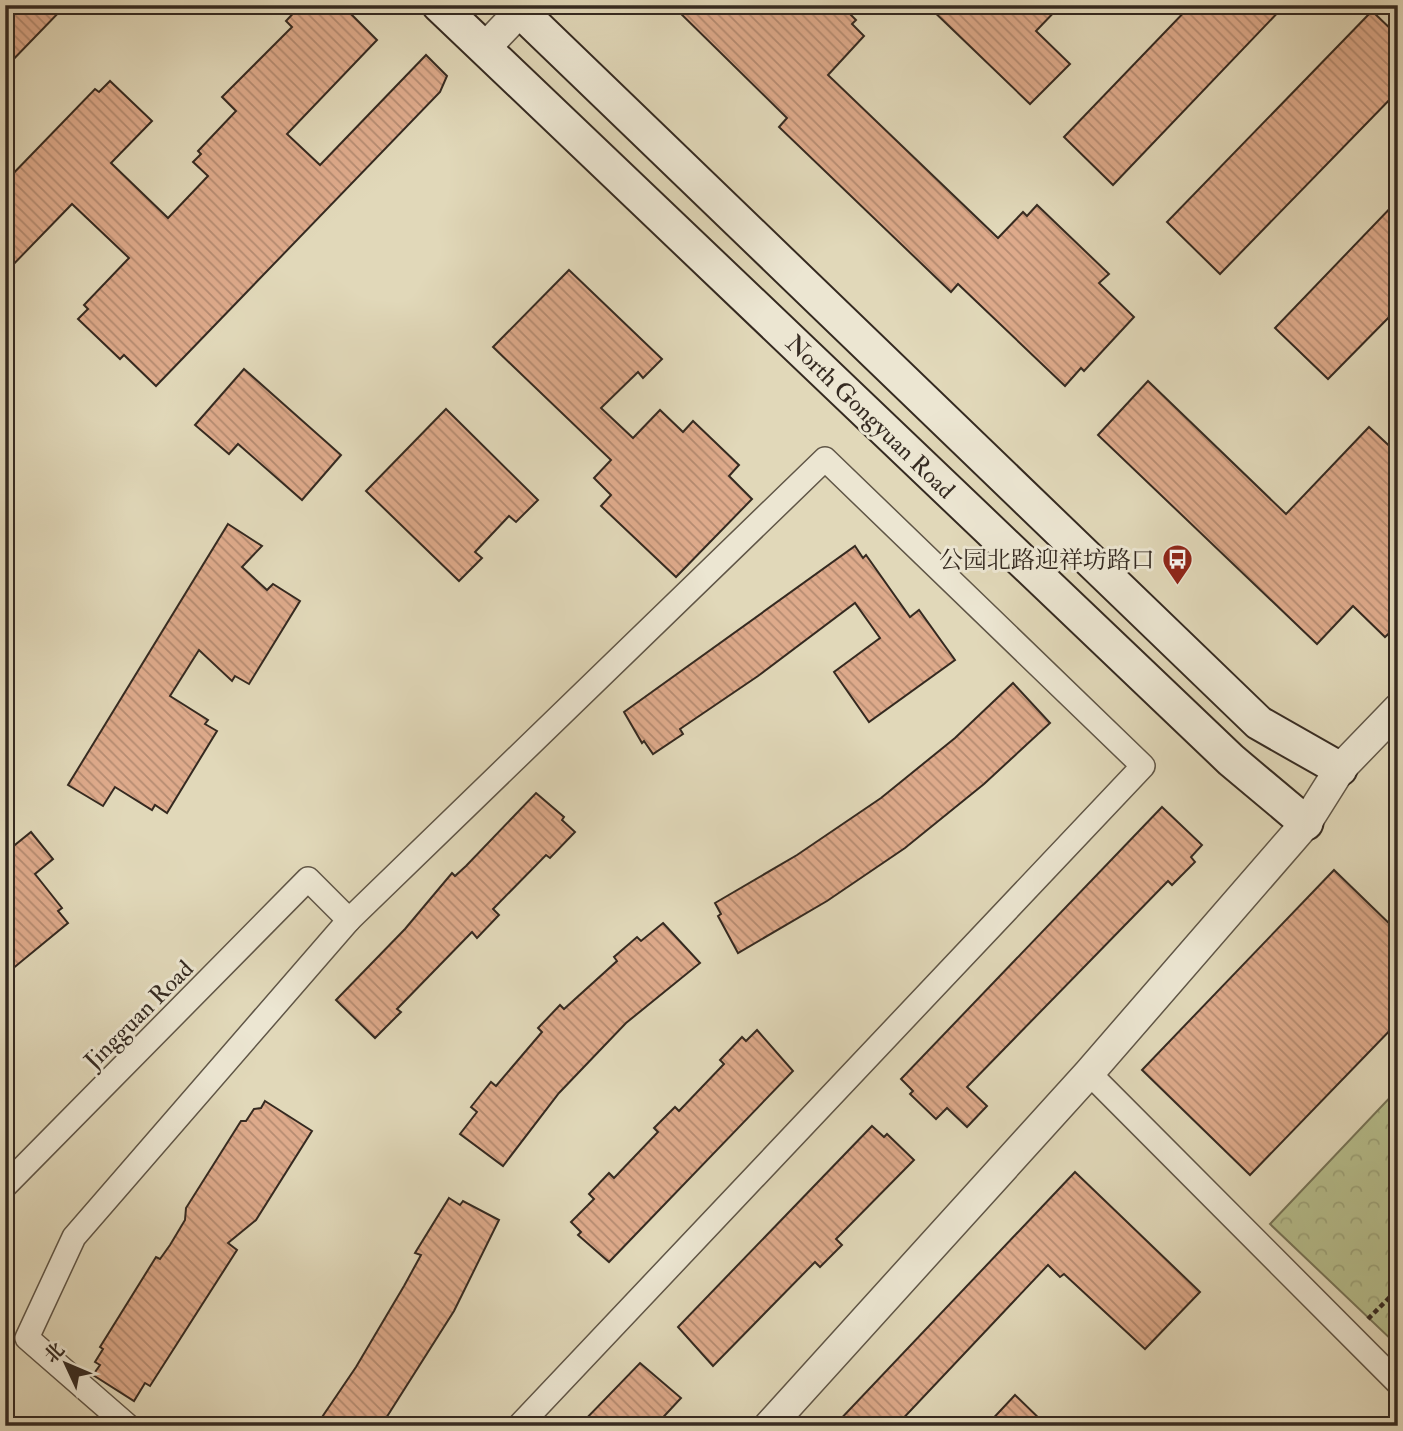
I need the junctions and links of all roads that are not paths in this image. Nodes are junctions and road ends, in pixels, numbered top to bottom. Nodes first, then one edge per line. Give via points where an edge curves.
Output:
1 (439, 5) edge
2 (520, 7) edge
3 (484, 49) junction
4 (1398, 709) edge
5 (1340, 769) junction
6 (1306, 823) junction
7 (349, 920) junction
8 (1088, 1073) junction
9 (5, 1186) edge
10 (1398, 1383) edge
11 (128, 1426) edge
12 (519, 1426) edge
13 (769, 1426) edge

1 - 3 main road, North Gongyuan Road
2 - 3 street
2 - 5 main road, North Gongyuan Road via 1259,723
3 - 6 main road, North Gongyuan Road via 1231,760
4 - 5 street
5 - 6 street
6 - 8 street
7 - 9 street via 308,879
7 - 11 street via 74,1237 27,1338
7 - 12 street via 825,459 1143,765
8 - 10 street
8 - 13 street

